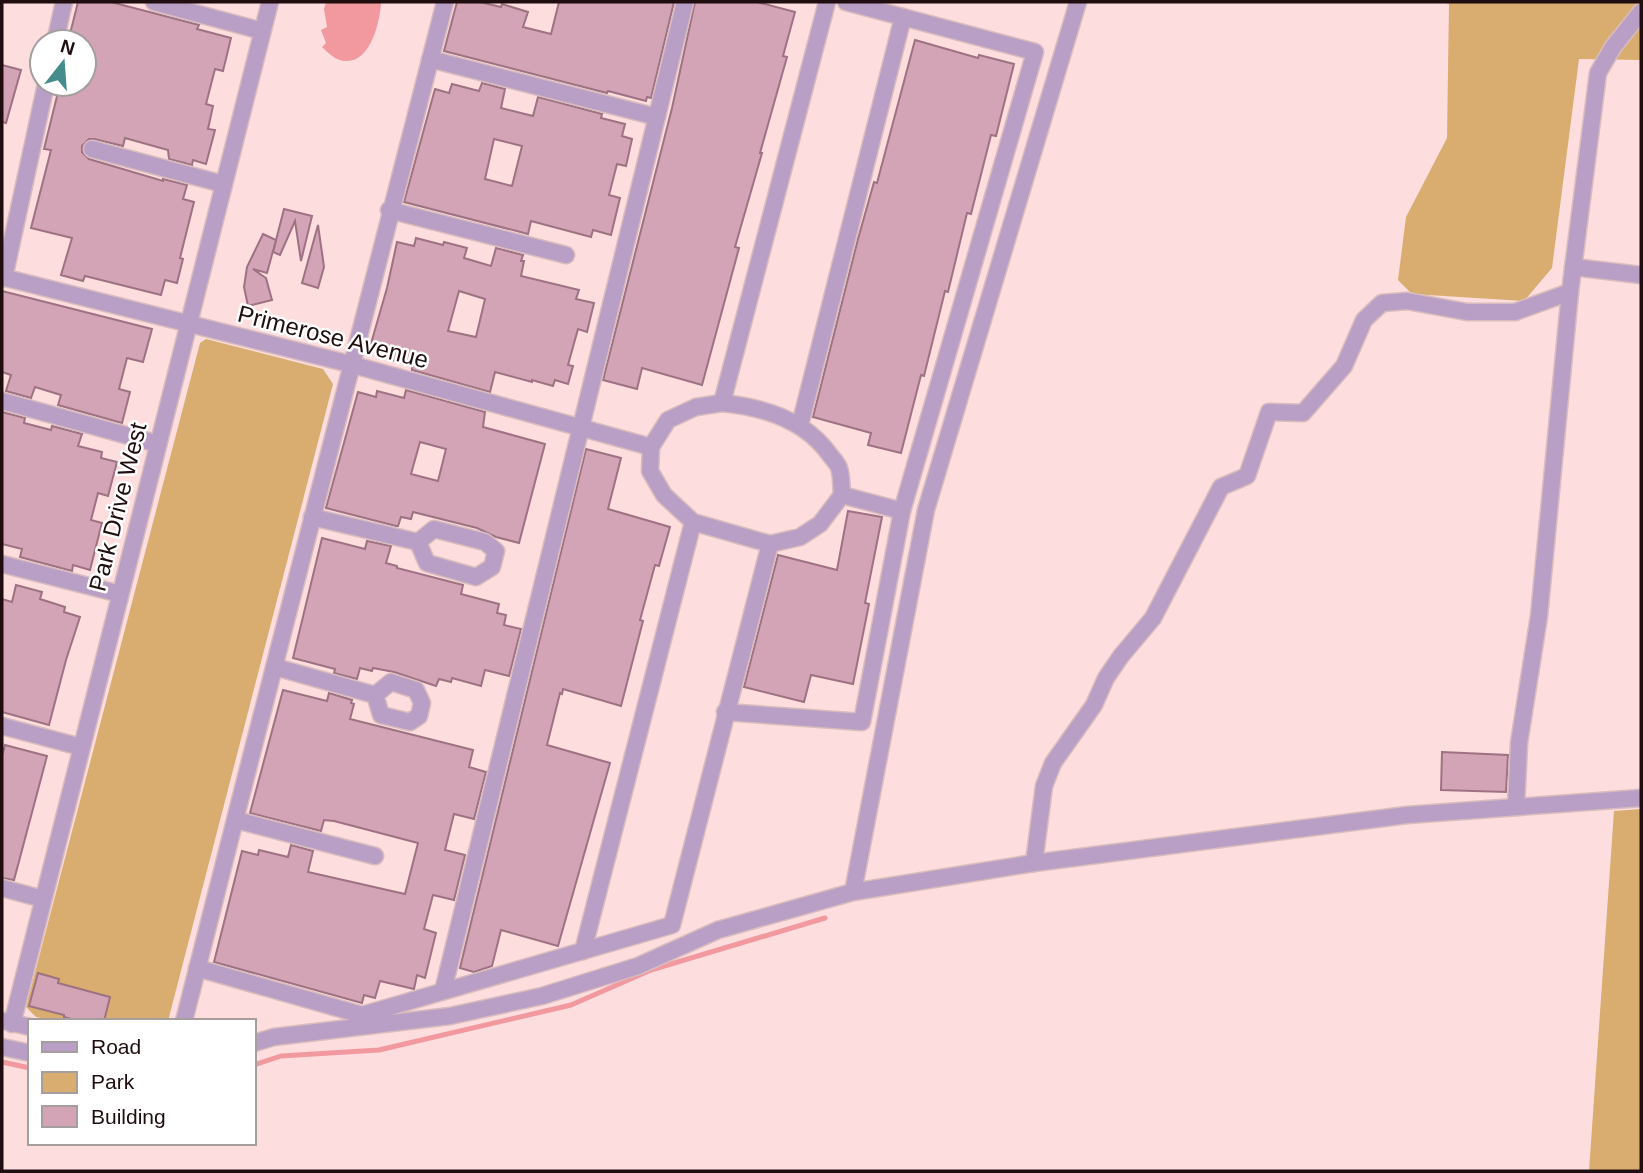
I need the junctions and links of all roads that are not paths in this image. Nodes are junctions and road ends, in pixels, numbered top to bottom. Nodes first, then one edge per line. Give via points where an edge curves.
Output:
1 (64, 2) edge
2 (153, 2) edge
3 (270, 2) edge
4 (444, 2) edge
5 (685, 2) edge
6 (827, 2) edge
7 (851, 2) edge
8 (1078, 2) edge
9 (1641, 12) edge
10 (903, 17) junction
11 (58, 28) edge
12 (262, 32) junction
13 (430, 59) junction
14 (43, 98) edge
15 (657, 117) junction
16 (92, 149) dead end
17 (223, 184) junction
18 (390, 210) junction
19 (566, 255) dead end
20 (1573, 267) junction
21 (1641, 275) edge
22 (3, 278) edge
23 (1570, 292) junction
24 (188, 324) junction
25 (350, 364) junction
26 (2, 401) edge
27 (722, 403) junction
28 (800, 425) junction
29 (580, 427) junction
30 (158, 444) junction
31 (651, 447) junction
32 (842, 495) junction
33 (902, 511) junction
34 (312, 517) junction
35 (693, 522) junction
36 (418, 542) dead end
37 (770, 544) junction
38 (2, 564) edge
39 (120, 594) junction
40 (275, 667) junction
41 (375, 695) dead end
42 (725, 712) junction
43 (2, 726) edge
44 (81, 747) junction
45 (1641, 798) edge
46 (1516, 807) junction
47 (236, 820) junction
48 (375, 856) dead end
49 (1034, 863) junction
50 (2, 888) edge
51 (853, 892) junction
52 (43, 899) junction
53 (583, 951) junction
54 (197, 968) junction
55 (443, 991) junction
56 (184, 1019) edge
57 (7, 1022) edge
58 (28, 1027) edge
59 (256, 1042) edge
60 (2, 1046) edge
61 (28, 1052) edge

1 - 11 street
2 - 12 street
3 - 12 street, Park Drive West
4 - 13 street
5 - 15 street
6 - 27 street
7 - 10 street
8 - 51 street via 926,510
9 - 20 street via 1598,73
10 - 28 street
10 - 33 street via 1035,52
12 - 17 street, Park Drive West
13 - 15 street
13 - 18 street
14 - 22 street
15 - 29 street
16 - 17 street
17 - 24 street, Park Drive West
18 - 19 street
18 - 25 street
20 - 21 street
20 - 23 street
22 - 24 street, Primerose Avenue
23 - 46 street via 1539,616 1519,743
23 - 49 street via 1515,312 1467,312 1407,301 1382,303 1364,320 1344,366 1303,413 1269,412 1247,476 1222,488 1153,618 1121,656 1053,763 1044,786
24 - 25 street, Primerose Avenue
24 - 30 street, Park Drive West
25 - 29 street, Primerose Avenue
25 - 34 street
26 - 30 street
27 - 28 street via 778,414
27 - 31 street via 696,407 668,420
28 - 32 street via 822,443 839,468
29 - 31 street, Primerose Avenue
29 - 55 street
30 - 39 street, Park Drive West
31 - 35 street via 650,471 664,495
32 - 33 street
32 - 37 street via 810,531
33 - 42 street via 862,722
34 - 36 street
34 - 40 street
35 - 37 street
35 - 53 street
37 - 42 street
38 - 39 street
39 - 44 street, Park Drive West
40 - 41 street
40 - 47 street
42 - 53 street via 672,925
43 - 44 street
44 - 52 street, Park Drive West
45 - 46 street
46 - 49 street via 1407,816
47 - 48 street
47 - 54 street
49 - 51 street
50 - 52 street
51 - 59 street via 718,930 639,966 542,996 450,1016
52 - 57 street, Park Drive West
53 - 55 street
54 - 55 street via 362,1015
54 - 56 street
57 - 58 street
60 - 61 street

